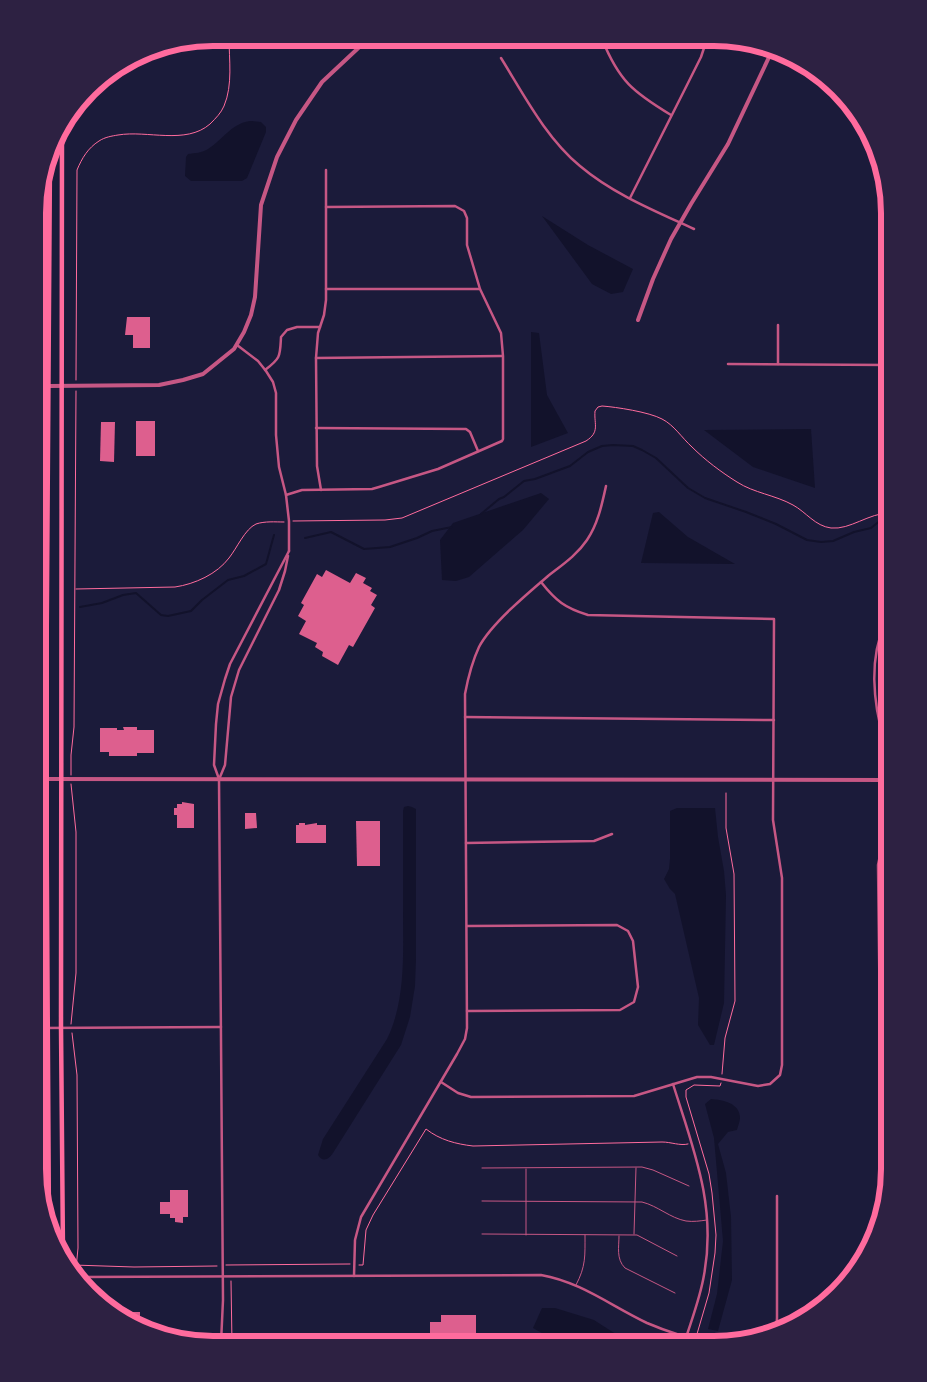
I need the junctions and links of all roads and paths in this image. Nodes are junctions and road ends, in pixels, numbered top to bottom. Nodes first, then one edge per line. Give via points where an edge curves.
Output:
1 (605, 46) edge
2 (705, 46) edge
3 (229, 47) edge
4 (359, 47) edge
5 (770, 56) edge
6 (501, 58) dead end
7 (672, 115) junction
8 (62, 143) edge
9 (326, 170) dead end
10 (50, 182) edge
11 (630, 198) junction
12 (326, 206) junction
13 (681, 223) junction
14 (694, 229) dead end
15 (326, 288) junction
16 (480, 289) junction
17 (638, 320) dead end
18 (778, 325) dead end
19 (320, 327) junction
20 (237, 345) junction
21 (503, 356) junction
22 (316, 358) junction
23 (728, 364) dead end
24 (778, 364) junction
25 (881, 365) edge
26 (266, 370) junction
27 (61, 385) junction
28 (76, 385) junction
29 (48, 386) junction
30 (316, 428) junction
31 (479, 452) junction
32 (606, 486) dead end
33 (321, 490) junction
34 (286, 495) junction
35 (881, 513) edge
36 (289, 521) junction
37 (289, 551) junction
38 (541, 582) junction
39 (75, 589) junction
40 (881, 637) edge
41 (466, 716) junction
42 (774, 720) junction
43 (880, 724) edge
44 (71, 761) dead end
45 (62, 778) junction
46 (47, 779) junction
47 (220, 779) junction
48 (466, 779) junction
49 (773, 780) junction
50 (880, 780) edge
51 (726, 793) dead end
52 (612, 834) dead end
53 (466, 843) junction
54 (880, 854) edge
55 (467, 926) junction
56 (880, 1002) edge
57 (467, 1011) junction
58 (61, 1027) junction
59 (221, 1027) junction
60 (49, 1028) junction
61 (722, 1078) junction
62 (441, 1082) junction
63 (673, 1084) junction
64 (720, 1086) dead end
65 (686, 1090) dead end
66 (691, 1143) junction
67 (636, 1167) junction
68 (482, 1168) dead end
69 (526, 1168) junction
70 (689, 1186) dead end
71 (777, 1196) dead end
72 (49, 1201) edge
73 (482, 1201) dead end
74 (525, 1201) junction
75 (635, 1202) junction
76 (707, 1220) junction
77 (482, 1234) dead end
78 (526, 1235) junction
79 (585, 1235) junction
80 (619, 1235) junction
81 (634, 1235) junction
82 (63, 1240) edge
83 (677, 1256) dead end
84 (363, 1265) dead end
85 (231, 1276) junction
86 (354, 1276) junction
87 (222, 1277) junction
88 (88, 1278) edge
89 (576, 1285) junction
90 (675, 1293) dead end
91 (777, 1323) edge
92 (221, 1336) edge
93 (232, 1336) edge
94 (683, 1336) edge
95 (686, 1336) edge

1 - 7 street via 625,82 646,100
2 - 7 street
3 - 28 path via 229,86 225,104 220,114 204,129 174,135 112,136 101,139 82,157 77,170
4 - 20 street via 322,82 296,120 277,157 261,206 255,297 251,315
5 - 13 street via 728,144
6 - 11 street via 557,143 600,181
7 - 11 street
8 - 27 highway
9 - 12 street
10 - 29 highway
11 - 13 street
12 - 15 street
12 - 16 street via 455,206 464,210 467,245
13 - 14 street
13 - 17 street via 660,263
15 - 16 street
15 - 19 street
16 - 21 street via 501,333
18 - 24 street
19 - 22 street
19 - 26 street via 287,330 280,337 277,361
20 - 26 street
20 - 28 street via 203,374 183,380 159,385
21 - 22 street
21 - 31 street via 503,439
22 - 30 street
23 - 24 street
24 - 25 street
26 - 34 street via 276,393 279,467
27 - 28 street
27 - 29 street
27 - 45 highway
28 - 39 path
29 - 46 highway
30 - 31 street via 466,428
30 - 33 street
31 - 33 street via 379,488
32 - 38 street via 588,540
33 - 34 street via 302,490
34 - 36 street
35 - 36 path via 842,528 821,526 794,505 734,480 663,419 602,406 595,411 596,430 586,441 402,518
36 - 37 street
36 - 39 path via 255,525 222,565 203,579 184,586
37 - 47 street via 280,590 239,670 231,697 225,765
37 - 47 street via 225,679 216,724 214,765
38 - 41 street via 497,622 480,645 469,671
38 - 42 street via 552,596 571,610 588,615 774,618
39 - 44 path
40 - 43 street via 876,650 875,700
41 - 42 street
41 - 48 street
42 - 49 street
45 - 46 street
45 - 47 street
45 - 58 highway
46 - 60 highway
47 - 48 street
47 - 59 street
48 - 49 street
48 - 53 street
49 - 50 street
49 - 61 street via 773,820 782,878 782,1065 780,1076 770,1084 758,1086
51 - 61 path via 726,828 734,874 735,1001 725,1038
52 - 53 street via 594,841
53 - 55 street
54 - 56 street
55 - 57 street
55 - 57 street via 617,925 628,931 633,941 638,987 634,1002 620,1010
57 - 62 street via 467,1028 461,1049
58 - 59 street
58 - 60 street
58 - 82 highway
59 - 87 street
60 - 72 highway
61 - 63 street via 697,1078
62 - 63 street via 464,1096 474,1097 634,1096
62 - 86 street via 361,1217 355,1240
63 - 66 street
64 - 65 path via 694,1085
66 - 76 street via 704,1188
66 - 84 path via 473,1146 435,1136 426,1129 366,1230
67 - 69 lane
67 - 70 lane via 648,1168
67 - 75 lane
68 - 69 lane
69 - 74 lane
71 - 91 street
73 - 74 lane
74 - 75 lane
74 - 78 lane
75 - 76 lane via 649,1204 688,1222
75 - 81 lane
76 - 95 street via 705,1273
77 - 78 lane
78 - 79 lane
79 - 80 lane
79 - 89 lane via 584,1266
80 - 81 lane
80 - 90 lane via 621,1264
81 - 83 lane
85 - 86 street
85 - 87 street
85 - 93 path
86 - 89 street via 527,1275 555,1278
87 - 88 street
87 - 92 street
89 - 94 street via 648,1323

